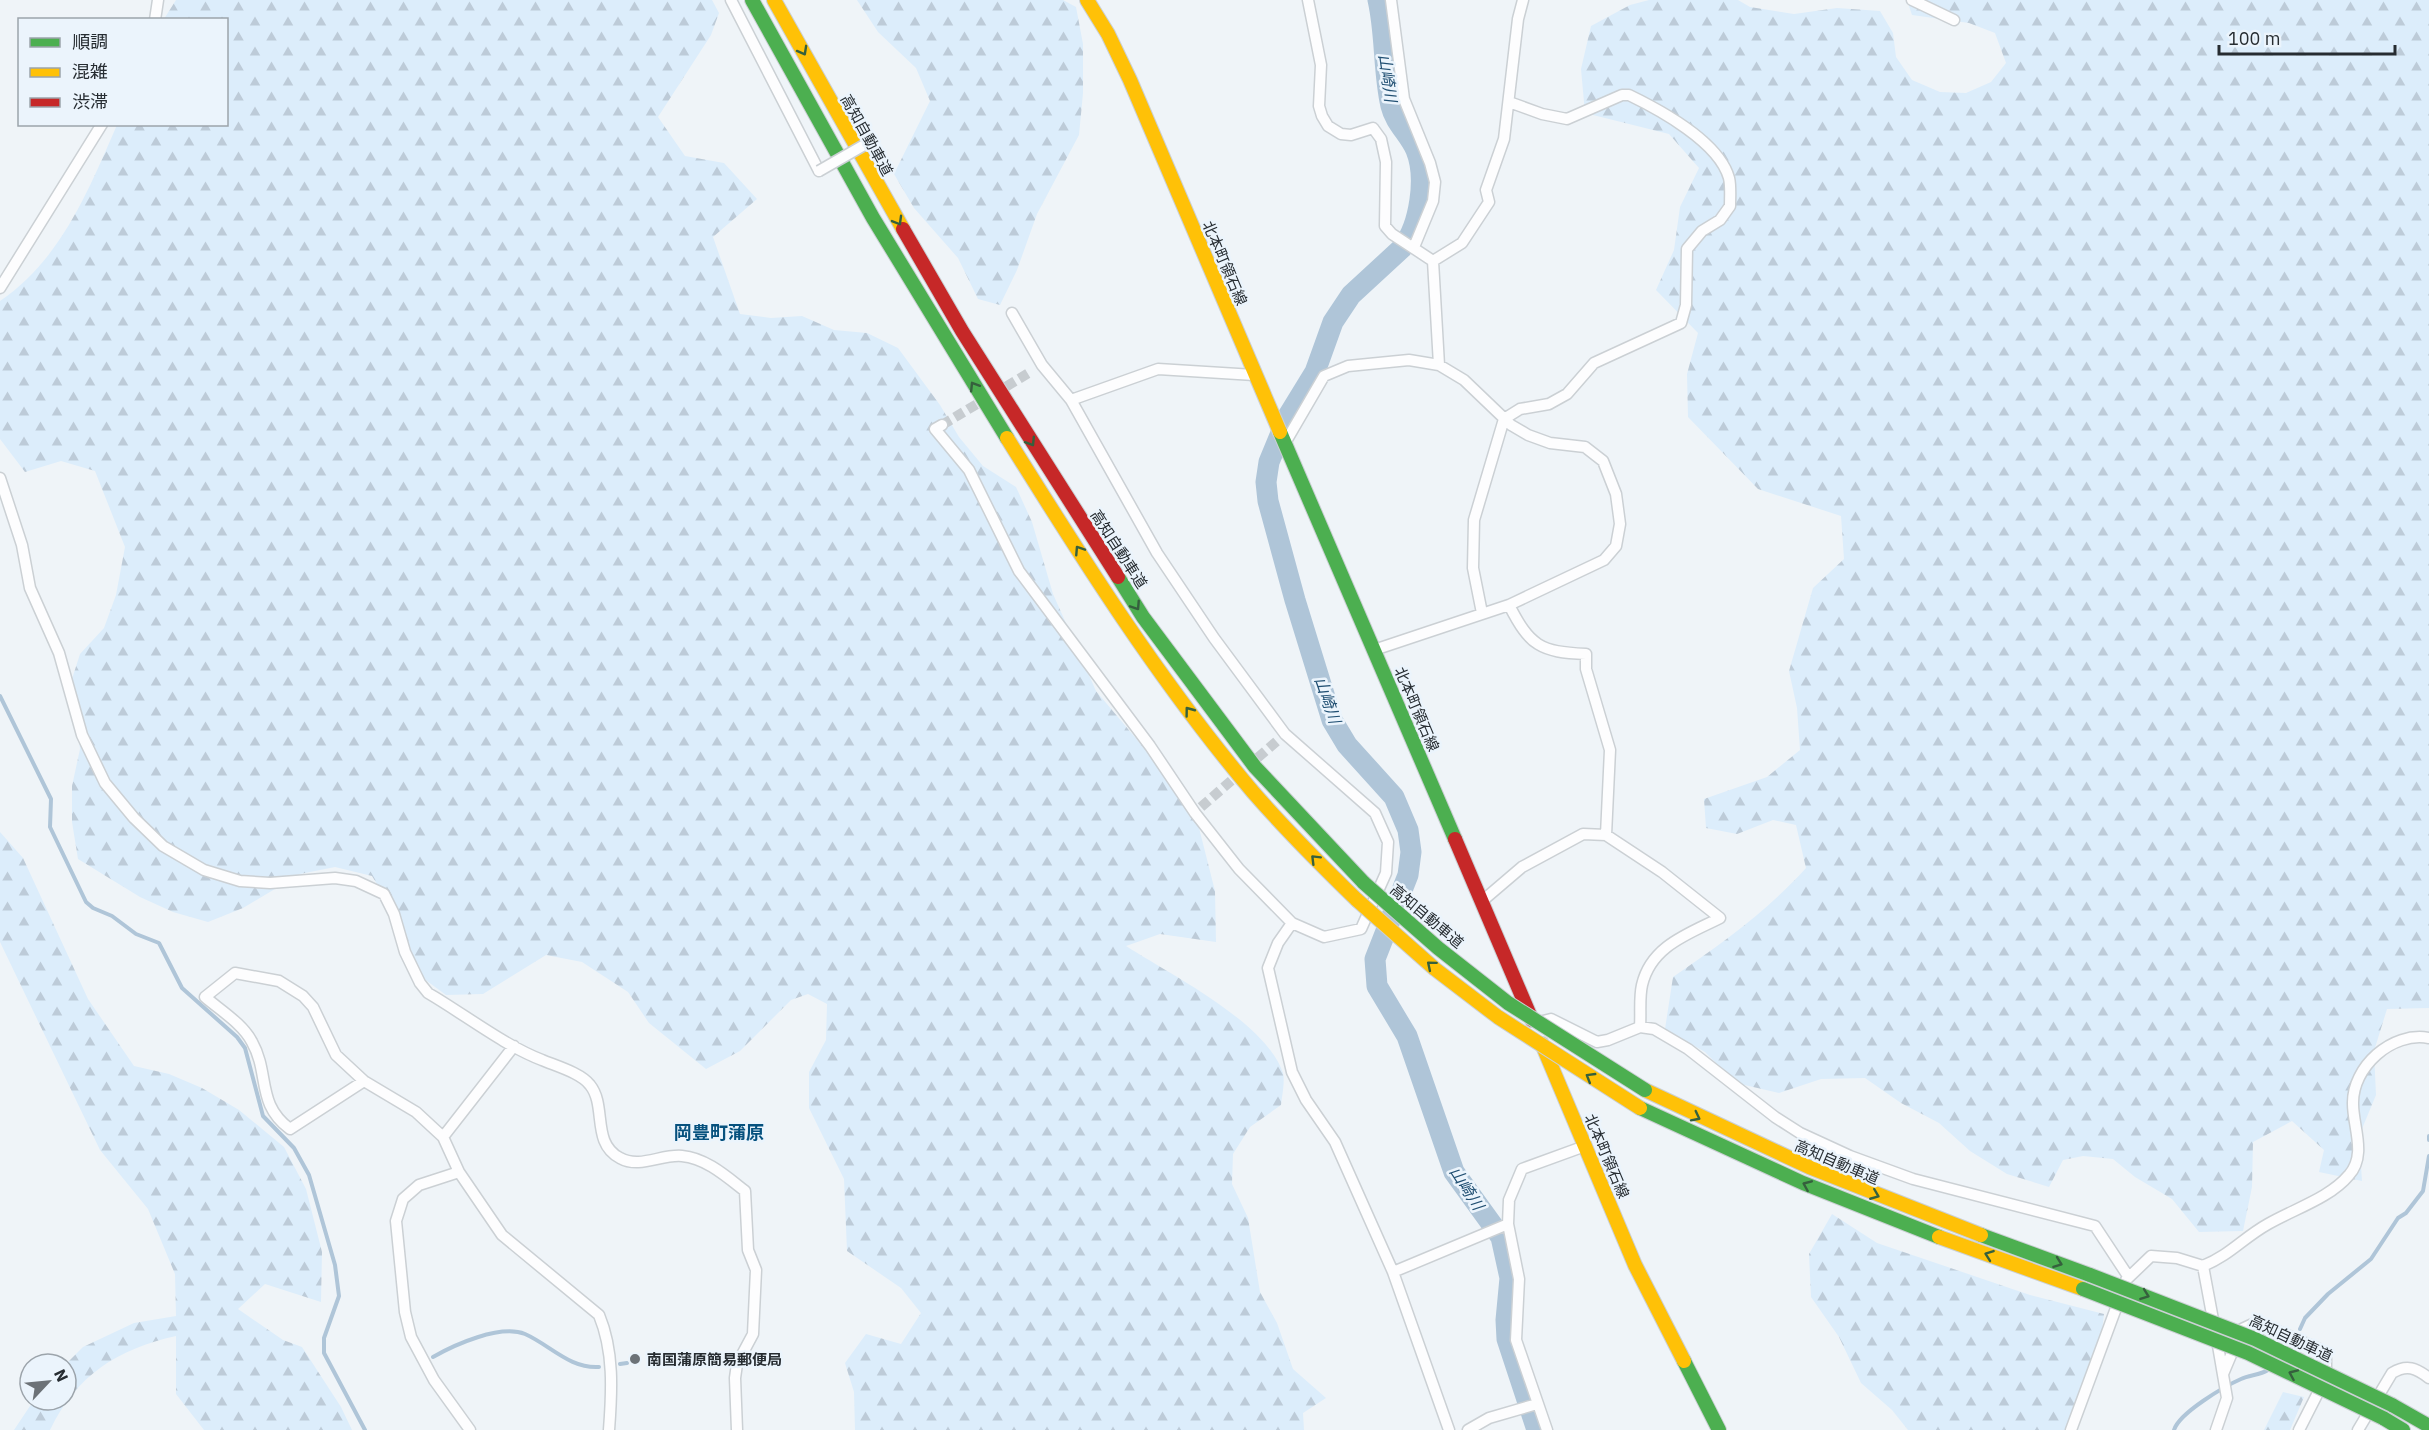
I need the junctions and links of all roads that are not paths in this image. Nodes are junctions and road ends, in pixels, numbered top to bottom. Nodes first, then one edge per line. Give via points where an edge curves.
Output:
1 (158, 0) edge
2 (731, 0) edge
3 (753, 0) edge
4 (774, 0) edge
5 (1087, 0) edge
6 (1308, 0) edge
7 (1391, 0) edge
8 (1523, 0) edge
9 (1912, 0) edge
10 (155, 18) edge
11 (1954, 20) dead end
12 (1509, 102) junction
13 (101, 126) edge
14 (873, 140) dead end
15 (1409, 244) junction
16 (1433, 261) junction
17 (0, 288) edge
18 (1012, 313) dead end
19 (1439, 365) junction
20 (1254, 375) junction
21 (1071, 400) junction
22 (1504, 419) junction
23 (942, 425) dead end
24 (1284, 442) junction
25 (0, 478) edge
26 (1509, 605) junction
27 (1482, 613) junction
28 (1374, 650) junction
29 (1606, 835) junction
30 (1481, 902) junction
31 (1292, 923) junction
32 (1534, 1024) junction
33 (1640, 1027) junction
34 (2429, 1038) edge
35 (514, 1046) junction
36 (364, 1081) junction
37 (443, 1137) junction
38 (1585, 1146) junction
39 (459, 1172) junction
40 (1505, 1225) junction
41 (2203, 1266) junction
42 (1393, 1272) junction
43 (2128, 1276) junction
44 (2223, 1374) junction
45 (2429, 1378) edge
46 (1536, 1404) junction
47 (2429, 1426) edge
48 (470, 1430) edge
49 (609, 1430) edge
50 (737, 1430) edge
51 (1449, 1430) edge
52 (1468, 1430) edge
53 (1547, 1430) edge
54 (1719, 1430) edge
55 (2071, 1430) edge
56 (2216, 1430) edge
57 (2299, 1430) edge
58 (2358, 1430) edge
59 (2403, 1430) edge

1 - 10 street
2 - 14 street, bridge via 819,171
59 -> 3 main road, 高知自動車道, bridge via 2248,1353 1925,1233 1710,1143 1640,1108 1498,1017 1435,969 1294,839 1187,709 943,336
4 -> 47 main road, 高知自動車道, bridge via 962,331 1143,617 1255,767 1364,884 1438,948 1508,1003 1645,1090 1714,1126 1930,1218 2255,1339
5 - 20 main road, 北本町領石線 via 1130,81
6 - 15 street via 1321,65 1322,116 1328,126 1341,134 1373,128 1381,139 1387,178 1383,221 1387,230
7 - 15 street via 1404,99 1435,182 1433,201
8 - 12 street
9 - 11 street
12 - 16 street via 1504,139 1486,190 1489,202 1462,243
12 - 22 street via 1567,119 1622,94 1629,95 1700,138 1729,178 1730,206 1687,249 1686,305 1681,322 1594,363 1567,394 1549,404 1520,410
13 - 17 street
15 - 16 street
16 - 19 street
18 - 21 street via 1037,368
19 - 22 street via 1464,380
19 - 24 street via 1394,360 1348,366 1324,376
20 - 21 street via 1158,369
20 - 24 main road, 北本町領石線
21 - 31 street via 1157,553 1281,738 1375,813 1388,842 1386,873 1361,929 1324,937
22 - 26 street via 1528,435 1550,443 1595,452 1616,494 1620,524 1616,546 1605,560
22 - 27 street via 1474,520 1473,568
23 - 31 street via 935,429 969,470 1019,571 1239,869
24 - 28 main road, 北本町領石線
25 - 35 street via 17,526 30,588 60,653 82,735 105,783 134,818 163,846 213,873 240,881 270,883 335,878 356,881 384,894 405,952 428,993
26 - 27 street
26 - 29 street via 1521,629 1540,647 1556,653 1586,654 1586,669 1610,750
27 - 28 street
28 - 30 main road, 北本町領石線
29 - 30 street via 1583,834 1522,867
29 - 33 street via 1662,872 1720,918 1669,943 1655,956 1642,984
30 - 32 main road, 北本町領石線
31 - 42 street via 1278,943 1268,973 1292,1072 1335,1142
32 - 33 street via 1551,1019 1597,1041
32 - 38 main road, 北本町領石線
33 - 43 street via 1654,1029 1688,1049 1800,1133 1850,1156 1913,1179 2095,1226
34 - 41 street via 2404,1038 2384,1047 2369,1062 2352,1102 2358,1147 2351,1174 2266,1225 2225,1257
35 - 37 street
35 - 50 street via 590,1084 596,1097 599,1129 608,1148 618,1157 632,1163 682,1155 711,1167 746,1191 748,1250 756,1270 753,1334 737,1364 735,1378
36 - 36 street via 336,1055 313,1007 279,981 235,973 205,997 250,1038 271,1112 290,1129
36 - 37 street via 416,1112
37 - 39 street
38 - 40 street via 1522,1169 1509,1200
38 - 54 main road, 北本町領石線 via 1635,1264
39 - 48 street via 419,1185 403,1200 396,1221 411,1337 434,1380
39 - 49 street via 502,1235 599,1315 610,1359
40 - 42 street
40 - 46 street via 1519,1279 1516,1340
41 - 43 street via 2151,1256
41 - 44 street
42 - 51 street
43 - 55 street
44 - 56 street via 2224,1413
44 - 57 street via 2242,1329 2257,1322 2319,1349 2326,1359 2326,1377
45 - 58 street via 2411,1367 2392,1373
46 - 52 street via 1489,1418
46 - 53 street

